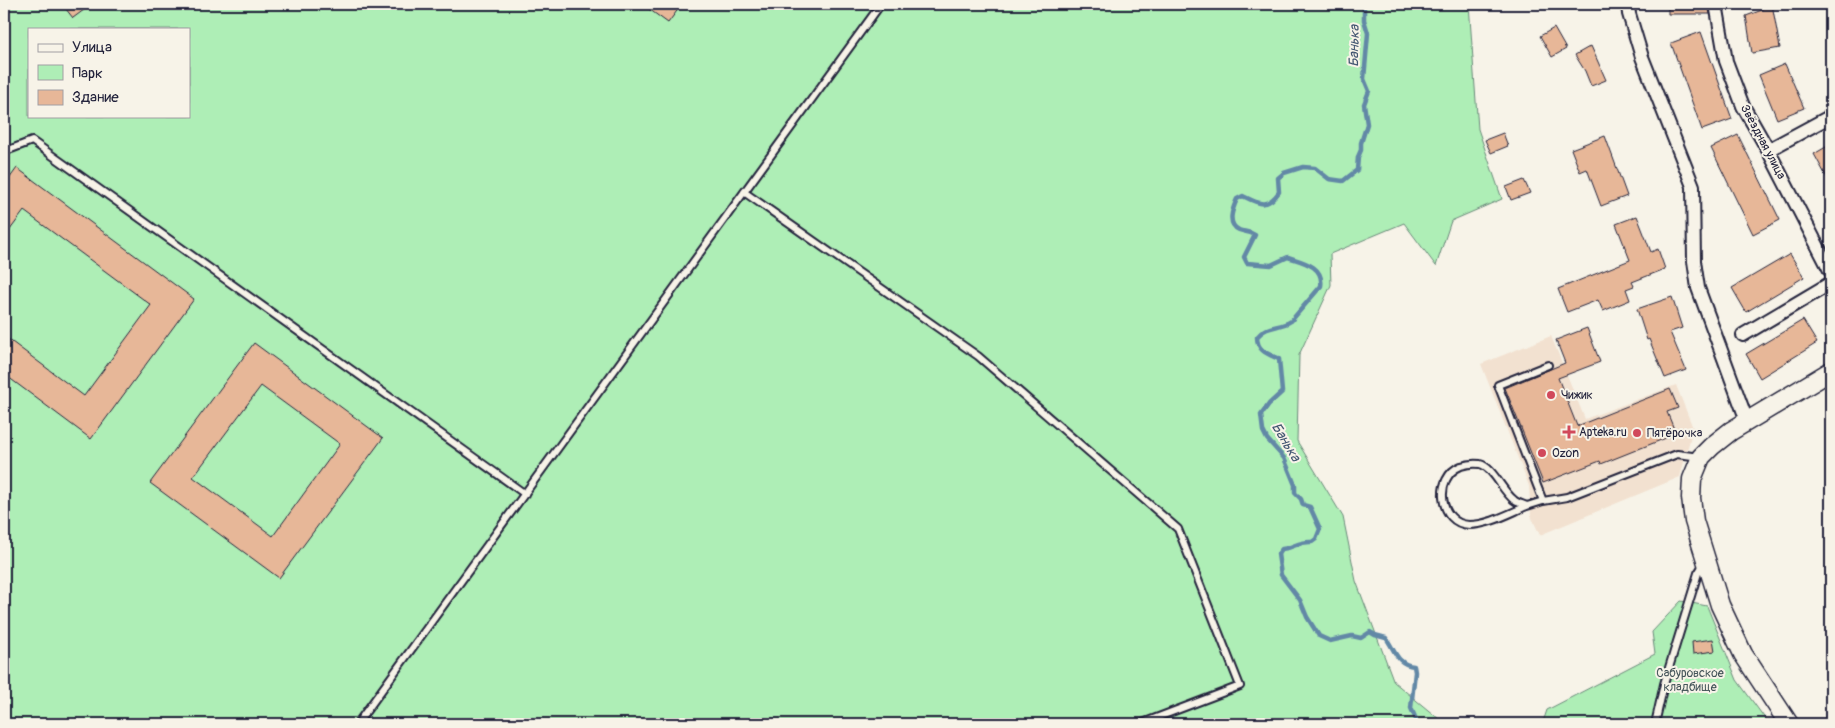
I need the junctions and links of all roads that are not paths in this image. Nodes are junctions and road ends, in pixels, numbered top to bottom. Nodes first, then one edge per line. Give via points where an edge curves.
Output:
1 (881, 4) edge
2 (1628, 4) edge
3 (1716, 4) edge
4 (1831, 116) edge
5 (1768, 150) junction
6 (4, 154) edge
7 (744, 192) junction
8 (1831, 272) edge
9 (1831, 284) edge
10 (1743, 335) dead end
11 (1548, 365) dead end
12 (1831, 371) edge
13 (1747, 421) junction
14 (1701, 457) junction
15 (525, 494) junction
16 (1543, 501) junction
17 (1527, 506) junction
18 (1706, 562) junction
19 (357, 724) edge
20 (1140, 724) edge
21 (1655, 724) edge
22 (1789, 724) edge

1 - 7 lane
2 - 13 street via 1642,57 1693,186 1694,261 1698,288
3 - 5 street, Звёздная улица via 1726,62 1742,106
4 - 5 street
5 - 8 street, Звёздная улица
6 - 15 lane via 32,141
7 - 15 lane
7 - 20 lane via 978,356 1178,529 1240,686
9 - 10 street
11 - 16 lane via 1498,385
12 - 13 street
13 - 14 street
14 - 16 lane via 1677,454 1567,498
14 - 18 street via 1692,479 1691,498
15 - 19 lane
16 - 17 lane
17 - 17 lane via 1514,500 1481,464 1457,468 1443,483 1448,512 1457,521 1468,525 1488,522
18 - 21 lane via 1698,573
18 - 22 street via 1720,605 1743,654

